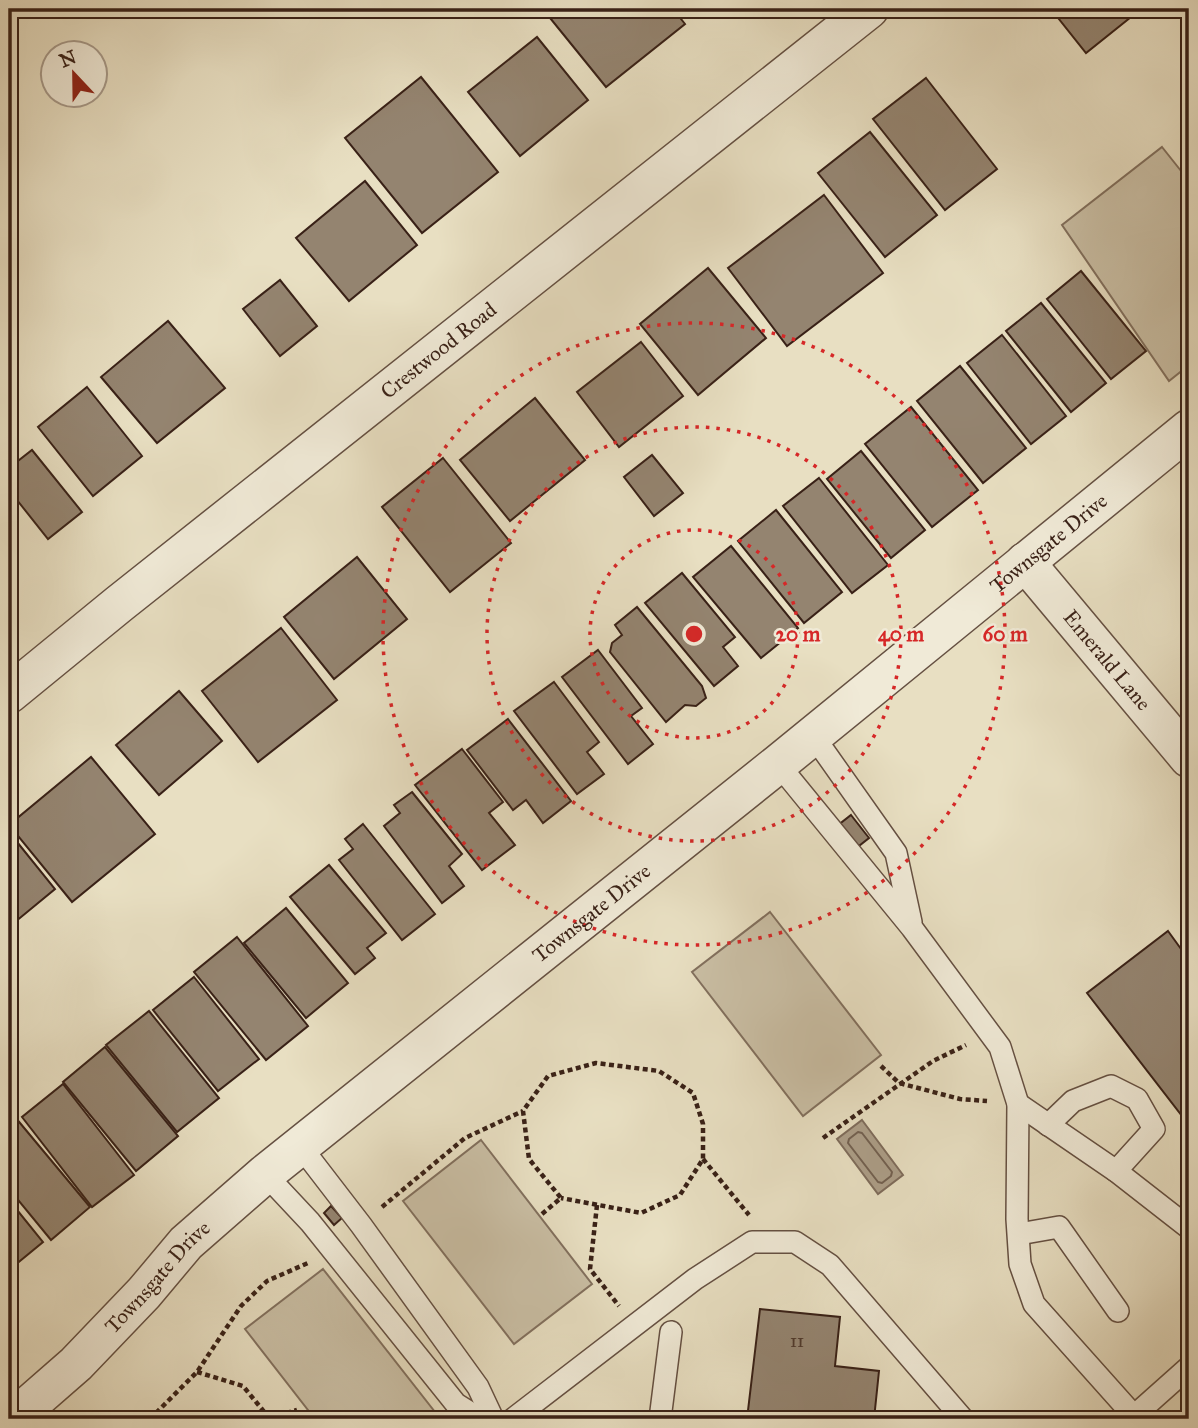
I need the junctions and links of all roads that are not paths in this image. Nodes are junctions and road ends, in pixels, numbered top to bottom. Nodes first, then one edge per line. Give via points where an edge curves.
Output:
1 (869, 9) edge
2 (1189, 429) edge
3 (1025, 562) junction
4 (9, 694) edge
5 (812, 734) junction
6 (1189, 758) edge
7 (778, 765) junction
8 (912, 928) junction
9 (1017, 1104) junction
10 (1048, 1125) junction
11 (301, 1147) junction
12 (1116, 1171) junction
13 (265, 1174) junction
14 (1180, 1208) edge
15 (1189, 1228) edge
16 (1019, 1234) junction
17 (1118, 1311) dead end
18 (671, 1332) dead end
19 (1189, 1367) edge
20 (1135, 1418) edge
21 (13, 1419) edge
22 (480, 1419) edge
23 (493, 1419) edge
24 (513, 1419) edge
25 (660, 1419) edge
26 (963, 1419) edge

1 - 4 street, Crestwood Road
2 - 3 street, Townsgate Drive
3 - 5 street, Townsgate Drive
3 - 6 street, Emerald Lane
5 - 7 street, Townsgate Drive
5 - 8 lane via 896,853
7 - 8 lane
7 - 11 street, Townsgate Drive
8 - 9 lane via 1000,1047
9 - 10 lane
9 - 16 lane
10 - 12 lane
10 - 12 lane via 1073,1101 1111,1086 1137,1098 1154,1129
11 - 13 street, Townsgate Drive
11 - 23 lane via 478,1387
12 - 14 lane
13 - 21 street, Townsgate Drive via 186,1244 76,1364
13 - 22 lane via 456,1404
14 - 15 lane
16 - 17 lane via 1059,1227
16 - 20 lane via 1020,1264 1034,1304
18 - 25 lane
19 - 20 lane
24 - 26 lane via 695,1279 752,1242 795,1242 830,1265

